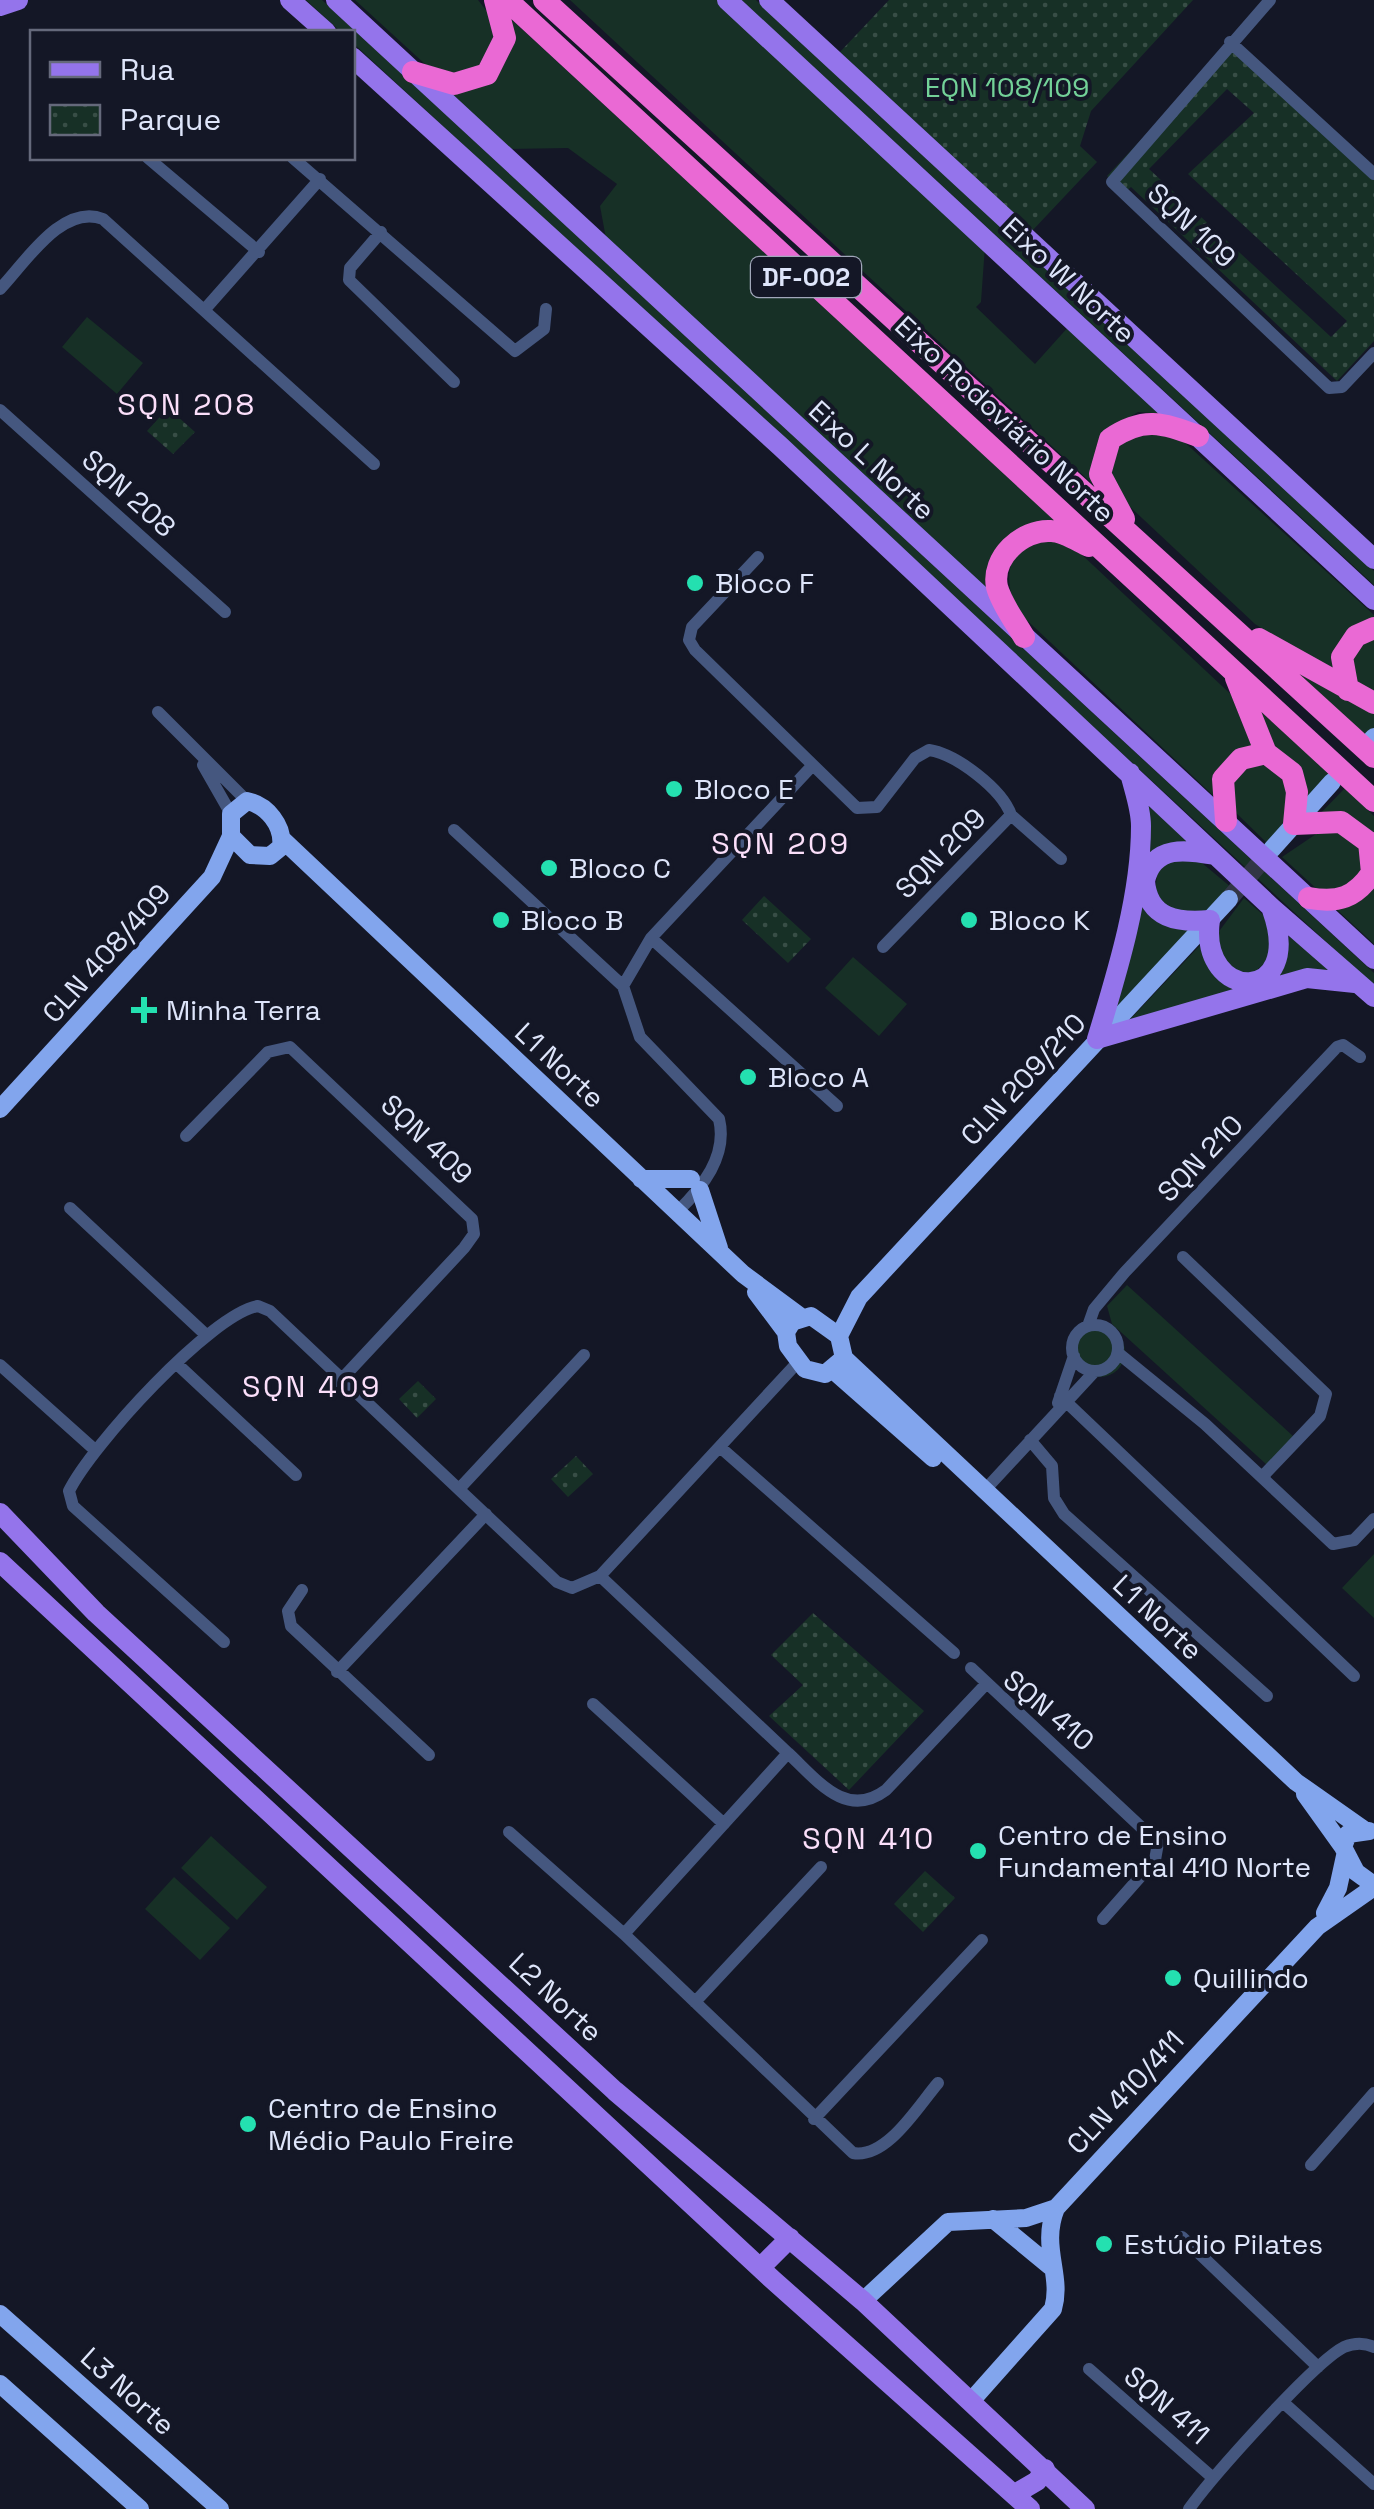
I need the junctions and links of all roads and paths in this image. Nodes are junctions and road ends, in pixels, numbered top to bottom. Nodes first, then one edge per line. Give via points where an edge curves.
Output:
1 (18, 0) edge
2 (290, 0) edge
3 (336, 0) edge
4 (496, 0) edge
5 (507, 0) edge
6 (544, 0) edge
7 (727, 0) edge
8 (768, 0) edge
9 (1270, 0) edge
10 (0, 6) edge
11 (324, 30) edge
12 (1230, 42) junction
13 (355, 60) edge
14 (413, 72) junction
15 (150, 160) edge
16 (296, 160) edge
17 (1374, 174) edge
18 (320, 178) junction
19 (382, 232) junction
20 (259, 252) junction
21 (0, 290) edge
22 (206, 308) junction
23 (546, 309) dead end
24 (1372, 358) edge
25 (454, 382) dead end
26 (0, 410) edge
27 (1198, 436) junction
28 (374, 464) dead end
29 (1349, 536) junction
30 (1136, 540) junction
31 (1374, 542) edge
32 (1106, 553) junction
33 (758, 557) dead end
34 (1374, 559) edge
35 (1374, 600) edge
36 (225, 612) dead end
37 (1226, 620) junction
38 (1374, 628) edge
39 (1024, 637) junction
40 (1232, 670) junction
41 (1348, 690) junction
42 (1374, 703) edge
43 (158, 712) dead end
44 (1373, 744) edge
45 (1266, 753) junction
46 (197, 754) junction
47 (812, 766) junction
48 (1129, 771) junction
49 (1332, 782) dead end
50 (247, 801) junction
51 (1374, 801) edge
52 (230, 814) junction
53 (1011, 815) junction
54 (1226, 821) junction
55 (1294, 824) junction
56 (454, 830) dead end
57 (232, 836) junction
58 (1372, 844) edge
59 (278, 846) junction
60 (1272, 849) tunnel mouth
61 (250, 855) junction
62 (1215, 855) junction
63 (1061, 859) dead end
64 (212, 877) junction
65 (1229, 898) tunnel mouth
66 (1308, 898) junction
67 (1272, 908) junction
68 (1210, 920) junction
69 (651, 938) junction
70 (883, 946) dead end
71 (1374, 959) edge
72 (623, 986) junction
73 (1367, 991) edge
74 (1096, 1040) junction
75 (1360, 1057) dead end
76 (837, 1106) dead end
77 (0, 1109) edge
78 (186, 1136) dead end
79 (641, 1179) junction
80 (700, 1180) junction
81 (671, 1207) junction
82 (70, 1208) dead end
83 (721, 1253) junction
84 (1183, 1258) dead end
85 (743, 1274) junction
86 (859, 1296) junction
87 (809, 1318) junction
88 (1088, 1326) junction
89 (786, 1332) junction
90 (205, 1334) junction
91 (839, 1336) junction
92 (1118, 1352) junction
93 (584, 1355) dead end
94 (1074, 1356) junction
95 (798, 1362) junction
96 (0, 1364) edge
97 (176, 1364) junction
98 (838, 1364) junction
99 (1095, 1371) junction
100 (340, 1382) junction
101 (1064, 1399) junction
102 (1030, 1440) junction
103 (721, 1448) junction
104 (95, 1450) junction
105 (296, 1475) dead end
106 (1263, 1476) junction
107 (459, 1489) junction
108 (983, 1492) junction
109 (0, 1513) edge
110 (486, 1514) junction
111 (1374, 1520) edge
112 (0, 1562) edge
113 (600, 1576) junction
114 (302, 1590) dead end
115 (224, 1642) dead end
116 (954, 1653) dead end
117 (970, 1668) dead end
118 (337, 1672) junction
119 (1354, 1676) dead end
120 (987, 1684) junction
121 (1267, 1696) dead end
122 (593, 1704) dead end
123 (788, 1753) junction
124 (430, 1755) dead end
125 (1296, 1782) junction
126 (724, 1824) junction
127 (1369, 1830) edge
128 (508, 1832) dead end
129 (1344, 1851) junction
130 (821, 1866) dead end
131 (1374, 1886) edge
132 (1103, 1919) dead end
133 (1317, 1927) junction
134 (624, 1934) junction
135 (982, 1940) dead end
136 (695, 2002) junction
137 (938, 2084) dead end
138 (1374, 2093) edge
139 (814, 2118) junction
140 (1310, 2165) dead end
141 (1056, 2208) junction
142 (993, 2219) junction
143 (1182, 2237) dead end
144 (790, 2238) junction
145 (1050, 2266) junction
146 (760, 2268) junction
147 (862, 2301) junction
148 (0, 2314) edge
149 (1374, 2347) edge
150 (1318, 2367) junction
151 (1089, 2369) dead end
152 (1, 2388) edge
153 (972, 2400) junction
154 (1285, 2404) junction
155 (1045, 2470) junction
156 (1213, 2478) junction
157 (1374, 2484) edge
158 (1022, 2502) edge
159 (139, 2509) edge
160 (220, 2509) edge
161 (1084, 2509) edge
162 (1189, 2509) edge

1 - 10 main road
2 - 11 main road
3 - 14 main road, Eixo L Norte
4 - 14 highway via 505,38 486,74 454,84
5 - 32 highway, Eixo Rodoviário Norte / DF-002
6 - 30 highway, Eixo Rodoviário Norte / DF-002
7 - 27 main road, Eixo W Norte
8 - 29 main road, Eixo W Norte
9 - 12 street, SQN 109
12 - 17 street
12 - 24 street, SQN 109 via 1112,182 1329,388 1342,387
13 - 48 main road, Eixo L Norte
14 - 39 main road, Eixo L Norte
15 - 20 street
16 - 18 street
18 - 19 street
18 - 20 street
19 - 23 street via 515,351 544,329
19 - 25 street via 350,268 350,280
20 - 22 street
21 - 22 street via 64,222 88,214 104,219
22 - 28 street
26 - 36 street, SQN 208
27 - 30 highway via 1153,420 1110,439 1100,474
27 - 35 main road, Eixo W Norte
29 - 31 main road
29 - 34 main road, Eixo W Norte
30 - 37 highway, Eixo Rodoviário Norte / DF-002
32 - 39 highway via 1052,530 1007,551 996,584
32 - 40 highway, Eixo Rodoviário Norte / DF-002
33 - 47 street, SQN 209 via 698,619 690,640
37 - 41 highway
37 - 44 highway, Eixo Rodoviário Norte / DF-002
38 - 41 highway via 1346,646 1341,667
39 - 54 main road, Eixo L Norte
40 - 45 highway
40 - 51 highway, Eixo Rodoviário Norte / DF-002
41 - 42 highway
43 - 46 street
45 - 54 highway via 1241,759 1223,779
45 - 55 highway via 1292,773
46 - 50 street
46 - 52 street
47 - 53 street, SQN 209 via 856,808 868,810 916,758 939,751 1003,798
47 - 69 street
48 - 62 main road, Eixo L Norte
48 - 74 main road via 1142,825 1120,952
49 - 55 street
50 - 52 street
50 - 59 street via 272,818
52 - 57 street
53 - 63 street
53 - 70 street, SQN 209
54 - 66 main road, Eixo L Norte
55 - 58 highway via 1341,822
55 - 60 street
56 - 72 street
57 - 61 street
57 - 64 street, CLN 408/409
58 - 66 highway via 1372,873 1354,894
59 - 61 street
59 - 79 street, L1 Norte
61 - 64 street, CLN 408/409
62 - 67 main road, Eixo L Norte
62 - 68 main road via 1173,850 1156,860 1145,881 1159,913 1187,922
64 - 77 street, CLN 408/409
65 - 68 street, CLN 209/210
66 - 71 main road, Eixo L Norte
67 - 68 main road via 1280,958 1267,976 1248,982 1226,975 1210,958
67 - 73 main road, Eixo L Norte
68 - 74 street, CLN 209/210
69 - 72 street
69 - 76 street
72 - 80 street via 640,1037 719,1119 721,1147
73 - 74 main road via 1306,978
74 - 86 street, CLN 209/210
75 - 88 street, SQN 210 via 1337,1047 1125,1272
78 - 100 street, SQN 409 via 268,1052 290,1047 472,1220 470,1241
79 - 80 street
79 - 81 street, L1 Norte
80 - 81 street
80 - 83 street
81 - 83 street, L1 Norte
82 - 90 street
83 - 85 street, L1 Norte
84 - 106 street via 1326,1394 1320,1416
85 - 87 street, L1 Norte
85 - 89 street, L1 Norte
86 - 87 street, CLN 209/210
86 - 91 street, CLN 209/210
87 - 89 street
87 - 91 street
88 - 92 street via 1108,1328
88 - 94 street via 1073,1342
89 - 95 street
90 - 97 street
90 - 100 street via 258,1306
91 - 98 street
92 - 99 street via 1112,1364
92 - 106 street
93 - 107 street
94 - 99 street
94 - 101 street
95 - 98 street via 816,1374
95 - 103 street
96 - 104 street
97 - 104 street
97 - 105 street
98 - 108 street, L1 Norte via 951,1473
99 - 101 street
100 - 107 street
101 - 102 street
101 - 119 street
102 - 108 street
102 - 121 street, L1 Norte via 1052,1466 1059,1509
103 - 113 street
103 - 116 street
104 - 115 street via 69,1491 74,1506
106 - 111 street via 1333,1544 1354,1540
107 - 110 street
108 - 125 street, L1 Norte
109 - 144 main road, L2 Norte via 96,1613 615,2090
110 - 113 street via 562,1585 579,1588
110 - 118 street
112 - 146 main road, L2 Norte
113 - 123 street, SQN 410
114 - 118 street via 287,1617
117 - 120 street
118 - 124 street
120 - 123 street, SQN 410 via 868,1801 835,1796
120 - 132 street, SQN 410 via 1158,1843 1156,1860
122 - 126 street
123 - 126 street
125 - 127 street, L1 Norte
125 - 129 street, L1 Norte
126 - 134 street
127 - 129 street via 1348,1834
128 - 134 street
129 - 131 street, L1 Norte
129 - 133 street, CLN 410/411 via 1334,1898
130 - 136 street
131 - 133 street, CLN 410/411
133 - 141 street, CLN 410/411
134 - 136 street
135 - 139 street
136 - 139 street
137 - 139 street via 884,2144 864,2155
138 - 140 street
141 - 142 street
141 - 145 street
142 - 145 street
142 - 147 street via 959,2218 938,2228
143 - 150 street
144 - 146 main road
144 - 147 main road, L2 Norte
145 - 153 street via 1056,2296 1049,2316
146 - 158 main road, L2 Norte
147 - 153 main road, L2 Norte
148 - 160 street, L3 Norte
149 - 150 street, SQN 411 via 1344,2348
150 - 154 street, SQN 411
151 - 156 street, SQN 411
152 - 159 street
153 - 155 main road, L2 Norte
154 - 156 street, SQN 411
154 - 157 street
155 - 158 main road
155 - 161 main road, L2 Norte
156 - 162 street, SQN 411

